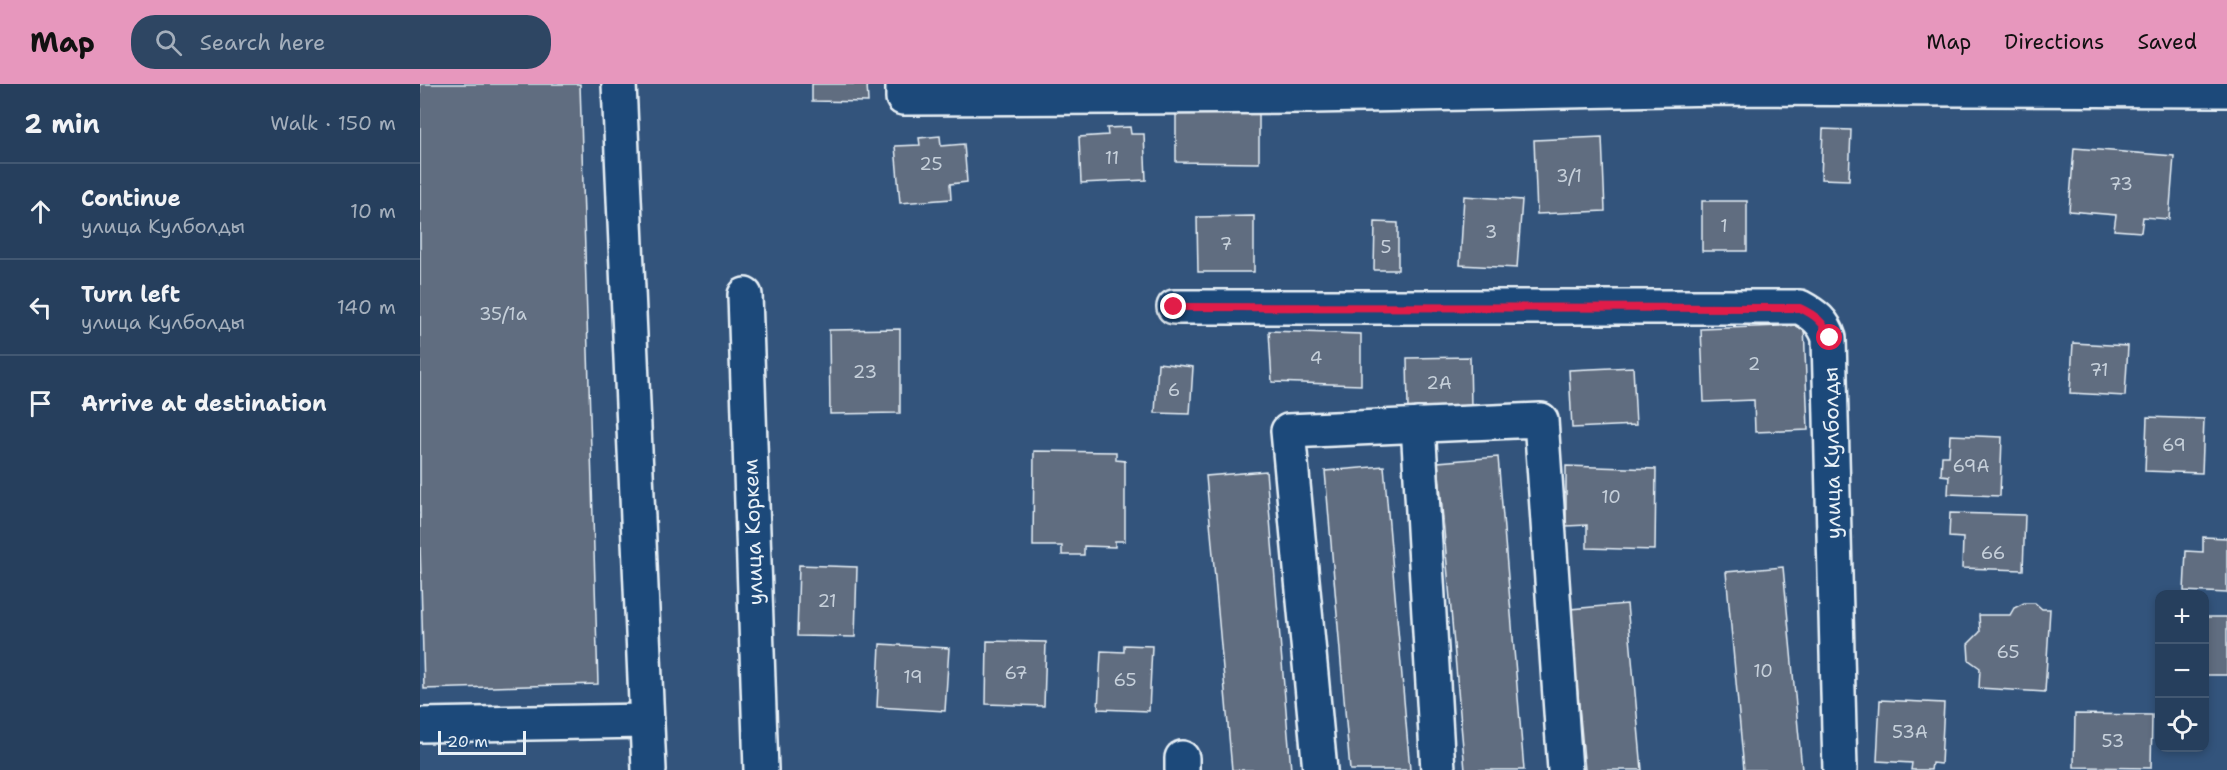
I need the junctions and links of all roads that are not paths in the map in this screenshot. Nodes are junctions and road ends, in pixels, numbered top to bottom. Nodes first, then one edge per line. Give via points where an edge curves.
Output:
1 (619, 84) edge
2 (1721, 86) edge
3 (1312, 90) edge
4 (2227, 90) edge
5 (903, 91) edge
6 (745, 295) dead end
7 (1174, 307) dead end
8 (1418, 425) junction
9 (646, 721) junction
10 (420, 725) edge
11 (649, 770) edge
12 (761, 770) edge
13 (1320, 770) edge
14 (1438, 770) edge
15 (1565, 770) edge
16 (1840, 770) edge

1 - 9 street
2 - 3 street
2 - 4 street
3 - 5 street
6 - 12 street, улица Коркем
7 - 16 street, улица Кулболды via 1800,308 1814,315 1830,338
8 - 13 street via 1288,431
8 - 14 street
8 - 15 street via 1541,420
9 - 10 street
9 - 11 street

